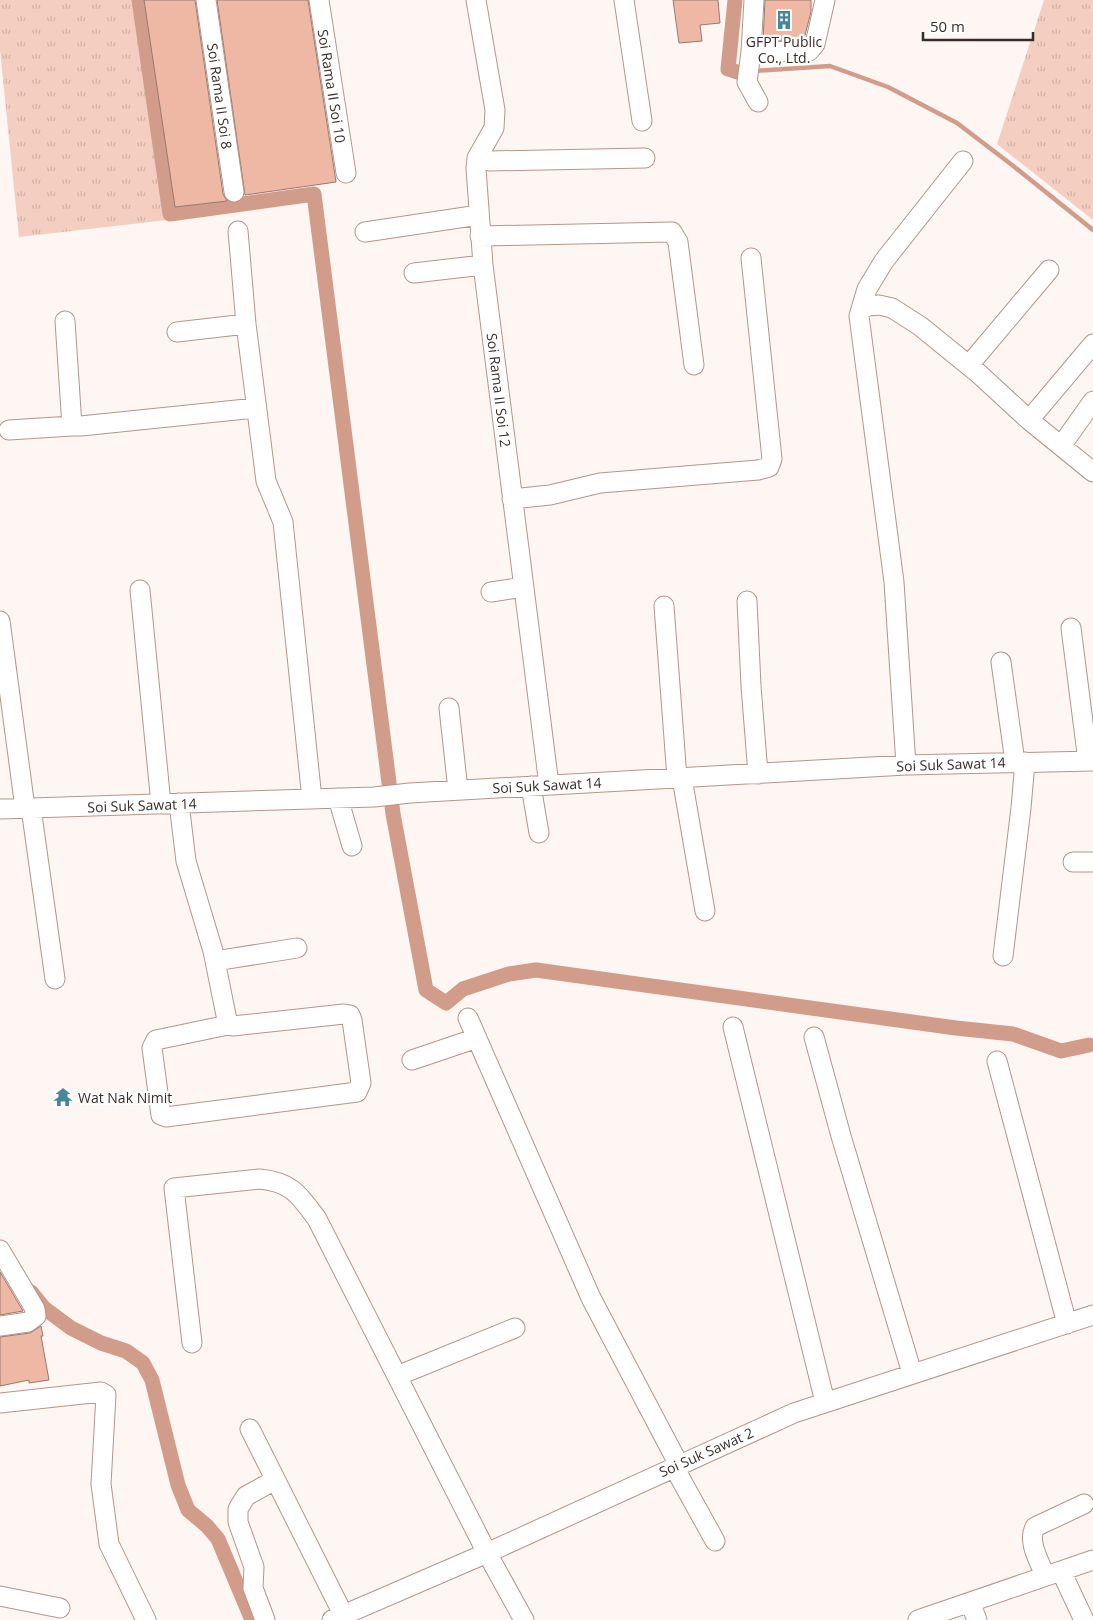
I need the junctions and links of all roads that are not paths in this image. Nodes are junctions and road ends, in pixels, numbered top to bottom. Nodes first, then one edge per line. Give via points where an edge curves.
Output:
1 (206, 0) edge
2 (319, 0) edge
3 (476, 0) edge
4 (624, 0) edge
5 (754, 0) edge
6 (825, 0) edge
7 (751, 57) junction
8 (758, 102) dead end
9 (642, 122) dead end
10 (477, 158) junction
11 (645, 158) dead end
12 (962, 161) dead end
13 (346, 173) dead end
14 (234, 192) dead end
15 (478, 215) junction
16 (238, 231) dead end
17 (365, 232) dead end
18 (480, 236) junction
19 (751, 258) dead end
20 (483, 265) junction
21 (1049, 270) dead end
22 (414, 273) dead end
23 (861, 310) junction
24 (65, 321) dead end
25 (246, 324) junction
26 (177, 332) dead end
27 (1093, 344) edge
28 (694, 365) dead end
29 (968, 365) junction
30 (1093, 401) edge
31 (256, 408) junction
32 (1029, 420) junction
33 (72, 426) junction
34 (9, 430) dead end
35 (1061, 446) junction
36 (1093, 472) edge
37 (512, 499) junction
38 (524, 587) junction
39 (140, 590) dead end
40 (491, 592) dead end
41 (747, 600) dead end
42 (664, 606) dead end
43 (0, 622) edge
44 (1072, 628) dead end
45 (1001, 662) dead end
46 (449, 708) dead end
47 (1090, 761) edge
48 (1020, 762) junction
49 (906, 765) junction
50 (758, 774) junction
51 (680, 778) junction
52 (540, 786) junction
53 (458, 790) junction
54 (338, 798) junction
55 (312, 799) junction
56 (170, 804) junction
57 (28, 808) junction
58 (0, 809) edge
59 (539, 833) dead end
60 (352, 846) dead end
61 (1074, 862) dead end
62 (1093, 862) edge
63 (705, 911) dead end
64 (297, 948) dead end
65 (1002, 956) dead end
66 (215, 961) junction
67 (55, 979) dead end
68 (468, 1018) dead end
69 (228, 1025) junction
70 (732, 1027) dead end
71 (814, 1037) dead end
72 (477, 1038) junction
73 (412, 1060) dead end
74 (996, 1061) dead end
75 (0, 1250) edge
76 (1093, 1315) edge
77 (1067, 1324) junction
78 (0, 1326) edge
79 (515, 1328) dead end
80 (192, 1343) dead end
81 (912, 1373) junction
82 (397, 1376) junction
83 (826, 1402) junction
84 (0, 1403) edge
85 (250, 1429) dead end
86 (676, 1466) junction
87 (275, 1480) junction
88 (1084, 1504) dead end
89 (715, 1541) dead end
90 (487, 1553) junction
91 (1093, 1560) edge
92 (1053, 1574) junction
93 (0, 1596) edge
94 (970, 1602) junction
95 (60, 1608) dead end
96 (340, 1618) edge
97 (146, 1620) edge
98 (265, 1620) edge
99 (524, 1620) edge
100 (918, 1620) edge
101 (977, 1620) edge
102 (1084, 1620) edge

1 - 14 street, Soi Rama II Soi 8
2 - 13 street, Soi Rama II Soi 10
3 - 10 street, Soi Rama II Soi 12 via 495,110 494,128
4 - 9 street
5 - 7 street
6 - 7 street via 812,49
7 - 8 street via 747,82
10 - 11 street via 490,161
10 - 15 street, Soi Rama II Soi 12
12 - 23 street via 884,261 866,289
15 - 17 street
15 - 18 street, Soi Rama II Soi 12
16 - 25 street
18 - 20 street, Soi Rama II Soi 12
18 - 28 street via 672,232 678,242
19 - 37 street via 772,459 769,466 758,470 600,483 550,495
20 - 22 street
20 - 37 street, Soi Rama II Soi 12
21 - 29 street
23 - 29 street via 879,305 892,308
23 - 49 street via 859,316 894,582
24 - 33 street
25 - 26 street
25 - 31 street
27 - 32 street
29 - 32 street
30 - 35 street
31 - 33 street
31 - 55 street via 266,480 283,522
32 - 35 street
33 - 34 street
35 - 36 street
37 - 38 street, Soi Rama II Soi 12
38 - 40 street
38 - 52 street, Soi Rama II Soi 12
39 - 56 street
41 - 50 street
42 - 51 street
43 - 57 street
44 - 47 street
45 - 48 street
46 - 53 street
47 - 48 street, Soi Suk Sawat 14
48 - 49 street, Soi Suk Sawat 14
48 - 65 street via 1021,808
49 - 50 street, Soi Suk Sawat 14
50 - 51 street, Soi Suk Sawat 14
51 - 52 street, Soi Suk Sawat 14
51 - 63 street
52 - 53 street, Soi Suk Sawat 14
52 - 59 street, Soi Rama II Soi 12
53 - 54 street, Soi Suk Sawat 14
54 - 55 street, Soi Suk Sawat 14
54 - 60 street
55 - 56 street, Soi Suk Sawat 14
56 - 57 street, Soi Suk Sawat 14
56 - 66 street
57 - 58 street, Soi Suk Sawat 14
57 - 67 street
61 - 62 street
64 - 66 street
66 - 69 street
68 - 72 street
69 - 69 street via 350,1015 361,1083 357,1092 161,1116 152,1048 156,1040
70 - 83 street
71 - 81 street
72 - 73 street
72 - 86 street via 591,1298
74 - 77 street
75 - 78 street via 36,1316 28,1322
76 - 77 street, Soi Suk Sawat 2
77 - 81 street, Soi Suk Sawat 2
79 - 82 street
80 - 82 street via 174,1188 274,1180 296,1191 317,1220
81 - 83 street, Soi Suk Sawat 2
82 - 90 street
83 - 86 street, Soi Suk Sawat 2
84 - 97 street via 101,1392 106,1395 101,1484 109,1544
85 - 87 street
86 - 89 street
86 - 90 street, Soi Suk Sawat 2
87 - 96 street
87 - 98 street via 246,1496 238,1509 238,1522 254,1567 253,1588
88 - 92 street via 1035,1527 1032,1533 1034,1547
90 - 96 street, Soi Suk Sawat 2
90 - 99 street
91 - 92 street
92 - 94 street
92 - 102 street
93 - 95 street
94 - 100 street
94 - 101 street

